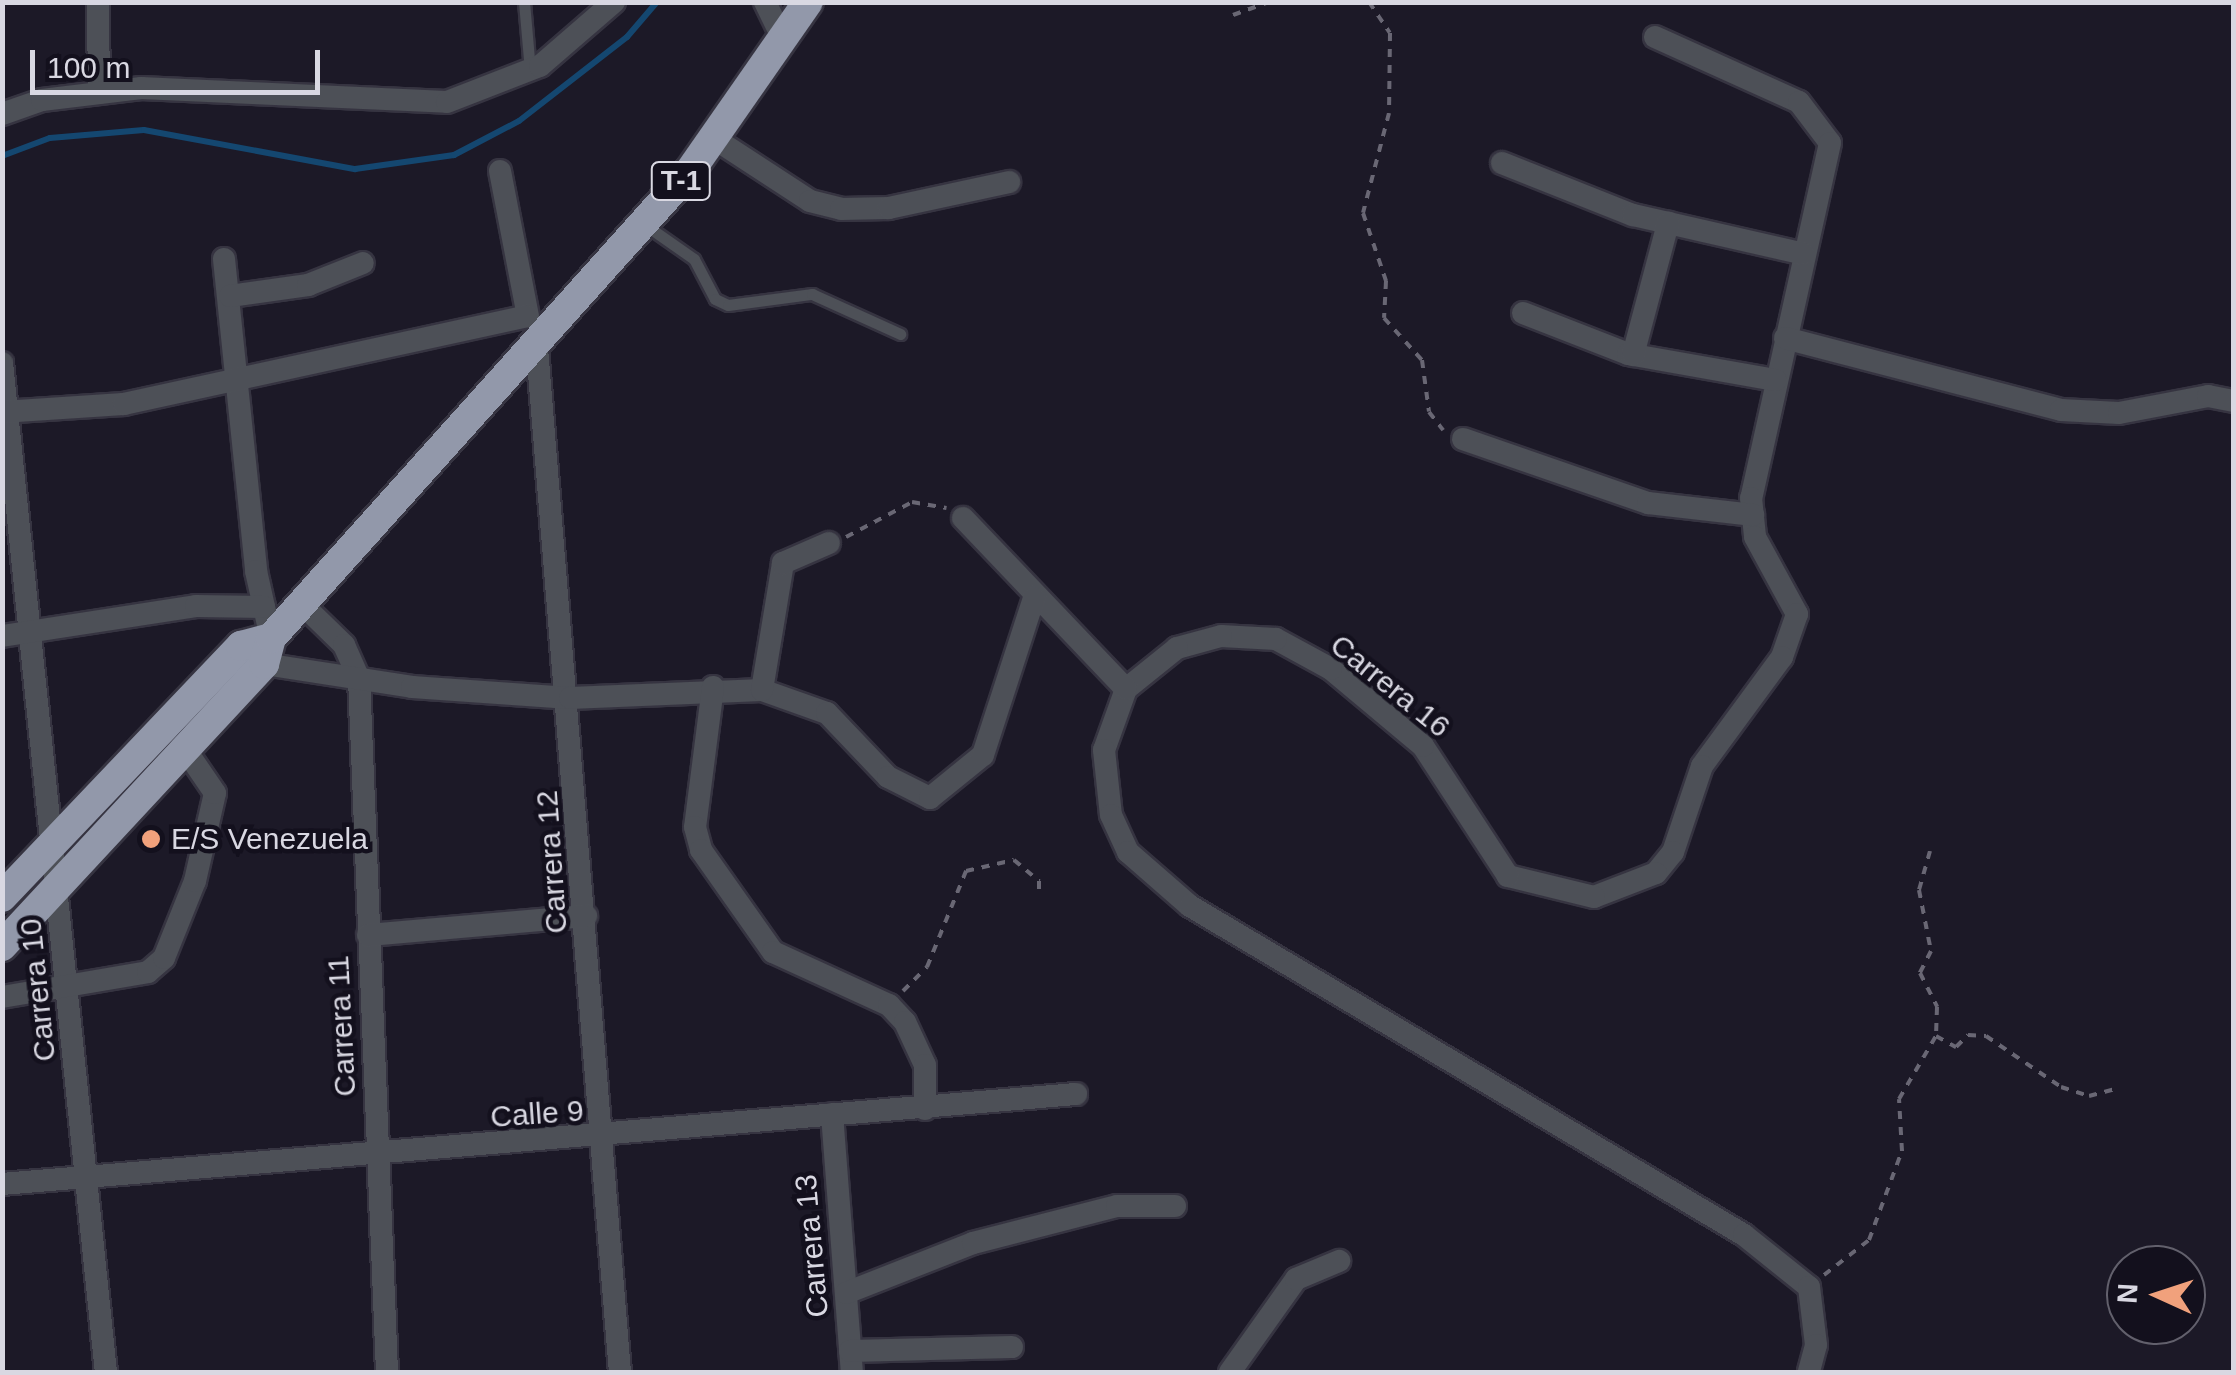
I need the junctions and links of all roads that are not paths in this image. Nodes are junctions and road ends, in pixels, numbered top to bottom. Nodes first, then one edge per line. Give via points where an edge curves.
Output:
1 (98, 2) edge
2 (524, 2) edge
3 (614, 2) edge
4 (765, 2) edge
5 (808, 2) edge
6 (1655, 37) dead end
7 (783, 39) junction
8 (530, 70) junction
9 (99, 93) junction
10 (2, 114) edge
11 (715, 139) junction
12 (1502, 163) dead end
13 (500, 171) dead end
14 (1008, 182) dead end
15 (1668, 223) junction
16 (644, 224) junction
17 (1804, 254) junction
18 (224, 258) dead end
19 (364, 263) dead end
20 (230, 296) junction
21 (1523, 312) dead end
22 (538, 333) junction
23 (900, 334) dead end
24 (1785, 338) junction
25 (1633, 355) junction
26 (2, 363) edge
27 (240, 378) junction
28 (1776, 380) junction
29 (2234, 401) edge
30 (5, 412) edge
31 (1463, 438) road end
32 (1752, 515) junction
33 (963, 518) road end
34 (829, 544) road end
35 (1034, 598) junction
36 (302, 604) junction
37 (264, 606) junction
38 (33, 630) junction
39 (2, 636) edge
40 (267, 651) junction
41 (359, 678) junction
42 (713, 687) junction
43 (1126, 689) junction
44 (762, 690) junction
45 (570, 698) junction
46 (185, 749) junction
47 (54, 843) junction
48 (58, 885) junction
49 (2, 897) edge
50 (586, 916) junction
51 (368, 935) junction
52 (2, 946) edge
53 (68, 984) junction
54 (2, 997) edge
55 (1076, 1094) dead end
56 (926, 1110) junction
57 (832, 1114) junction
58 (603, 1140) junction
59 (378, 1157) junction
60 (86, 1172) junction
61 (2, 1184) edge
62 (1175, 1206) dead end
63 (1339, 1261) dead end
64 (846, 1294) junction
65 (1012, 1346) dead end
66 (851, 1362) edge
67 (106, 1372) edge
68 (388, 1372) edge
69 (620, 1372) edge
70 (1230, 1372) edge
71 (1809, 1372) edge

1 - 9 street
2 - 8 lane
3 - 8 street
4 - 7 street
5 - 7 highway, T-1
6 - 17 street, Carrera 16 via 1799,102 1830,143
7 - 11 highway, T-1
8 - 9 street via 446,102
9 - 10 street
11 - 14 street via 810,202 841,209 889,208
11 - 16 highway, T-1
12 - 15 street
13 - 22 street, Carrera 12
15 - 17 street
15 - 25 street
16 - 22 highway, T-1
16 - 23 lane via 694,259 715,299 728,305 812,294
17 - 24 street, Carrera 16
18 - 20 street
19 - 20 street via 308,285
20 - 27 street
21 - 25 street
22 - 27 street
22 - 36 highway, T-1
22 - 45 street, Carrera 12
24 - 28 street, Carrera 16
24 - 29 street via 2060,410 2120,413 2208,396
25 - 28 street
26 - 30 street, Carrera 10
27 - 30 street via 124,404
27 - 37 street
28 - 32 street, Carrera 16
30 - 38 street, Carrera 10
31 - 32 street via 1648,502
32 - 43 street, Carrera 16 via 1755,537 1798,614 1782,657 1702,766 1673,852 1656,873 1622,890 1594,897 1508,876 1422,746 1331,670 1276,639 1221,636 1177,648
33 - 35 street
34 - 44 street via 783,563
35 - 43 street
35 - 44 street via 983,755 930,798 888,777 827,713
36 - 40 highway, T-1
36 - 41 street via 344,644
37 - 38 street via 196,606
37 - 40 street
38 - 39 street
38 - 47 street, Carrera 10
40 - 41 street
40 - 46 highway, T-1
40 - 47 highway, T-1 via 242,646
41 - 45 street
41 - 51 street, Carrera 11
42 - 44 street
42 - 45 street
42 - 56 street via 695,826 706,859 773,952 888,1004 924,1065
43 - 71 street via 1104,750 1111,814 1140,863 1190,906 1744,1236 1808,1287 1816,1345
45 - 50 street, Carrera 12
46 - 48 highway, T-1
46 - 53 street via 214,793 178,932 148,972
47 - 48 street, Carrera 10
47 - 49 highway, T-1
48 - 52 highway, T-1
48 - 53 street, Carrera 10
50 - 51 street
50 - 58 street, Carrera 12
51 - 59 street, Carrera 11
53 - 54 street
53 - 60 street, Carrera 10
55 - 56 street, Calle 9
56 - 57 street, Calle 9
57 - 58 street, Calle 9
57 - 64 street, Carrera 13
58 - 59 street, Calle 9
58 - 69 street, Carrera 12
59 - 60 street, Calle 9
59 - 68 street, Carrera 11
60 - 61 street, Calle 9
60 - 67 street, Carrera 10
62 - 64 street via 1117,1206 973,1243
63 - 70 street via 1296,1279
64 - 66 street, Carrera 13
65 - 66 street

